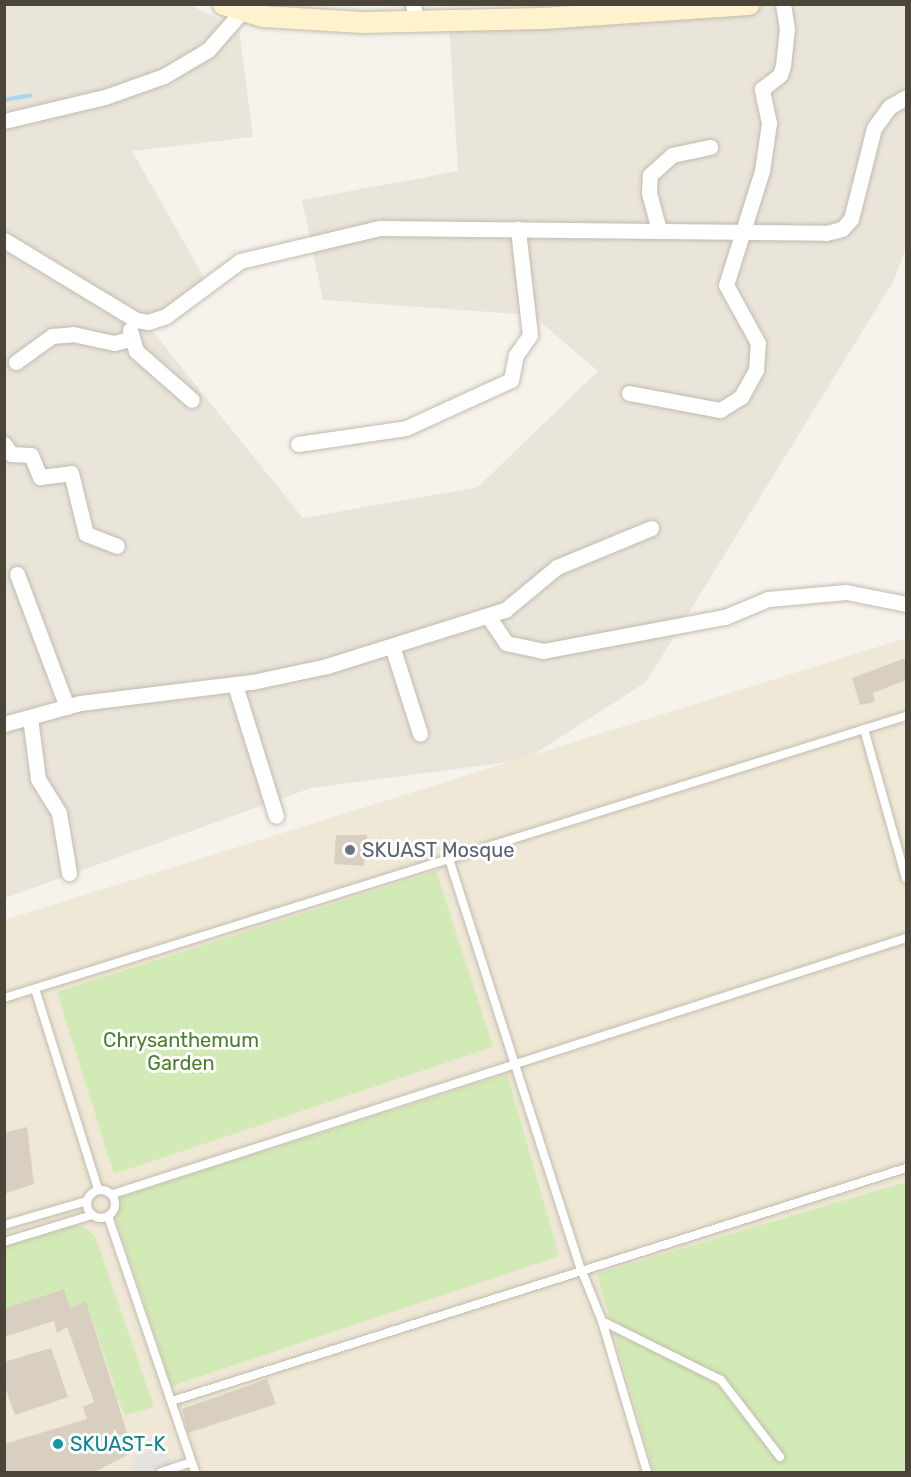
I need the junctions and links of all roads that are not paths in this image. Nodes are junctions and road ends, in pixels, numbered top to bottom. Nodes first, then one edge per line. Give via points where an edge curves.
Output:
1 (749, 4) edge
2 (783, 4) edge
3 (233, 7) edge
4 (542, 11) edge
5 (414, 13) edge
6 (906, 97) edge
7 (4, 121) edge
8 (710, 147) dead end
9 (519, 229) junction
10 (659, 231) junction
11 (746, 232) junction
12 (4, 240) edge
13 (136, 320) junction
14 (130, 339) junction
15 (16, 362) dead end
16 (629, 393) dead end
17 (192, 400) dead end
18 (4, 444) edge
19 (298, 444) dead end
20 (651, 528) dead end
21 (117, 546) dead end
22 (17, 574) dead end
23 (906, 604) edge
24 (488, 616) junction
25 (392, 646) junction
26 (235, 685) junction
27 (67, 707) junction
28 (906, 716) edge
29 (30, 718) junction
30 (4, 724) edge
31 (864, 729) junction
32 (420, 734) dead end
33 (276, 816) dead end
34 (449, 859) junction
35 (69, 873) dead end
36 (906, 878) edge
37 (906, 938) edge
38 (35, 989) junction
39 (4, 998) edge
40 (515, 1064) junction
41 (906, 1168) edge
42 (98, 1189) junction
43 (112, 1194) junction
44 (87, 1201) junction
45 (92, 1215) junction
46 (108, 1216) junction
47 (4, 1225) edge
48 (4, 1242) edge
49 (581, 1269) junction
50 (602, 1321) junction
51 (172, 1401) junction
52 (780, 1457) dead end
53 (191, 1462) junction
54 (161, 1473) edge
55 (195, 1473) edge
56 (647, 1473) edge

1 - 4 main road
2 - 11 street via 787,29 783,66 780,75 762,89 768,133
3 - 5 main road via 287,19
3 - 7 street via 207,50 164,76 105,97
4 - 5 main road
6 - 11 street via 889,107 874,128 855,207 842,229 805,235
8 - 10 street via 672,154 650,175 649,192
9 - 10 street
9 - 13 street via 380,228 257,255 216,275 166,316
9 - 19 street via 530,335 516,355 511,380 406,428
10 - 11 street
11 - 16 street via 726,285 759,351 756,370 741,397 720,410 708,411
12 - 13 street
13 - 14 street
14 - 15 street via 114,343 73,334 52,336
14 - 17 street via 159,375
18 - 21 street via 12,454 32,456 40,477 72,474 86,534
20 - 24 street via 557,567 519,602
22 - 27 street
23 - 24 street via 846,592 768,599 725,617 543,651 506,644
24 - 25 street
25 - 26 street via 300,674
25 - 32 street
26 - 27 street
26 - 33 street
27 - 29 street
28 - 31 lane
29 - 30 street
29 - 35 street via 38,779 59,813
31 - 34 lane
31 - 36 lane
34 - 38 lane
34 - 40 lane
37 - 40 lane
38 - 39 lane
38 - 42 lane
40 - 43 lane
40 - 49 lane
41 - 49 lane
42 - 43 lane
42 - 44 lane
43 - 46 lane via 115,1207
44 - 45 lane
44 - 47 lane
45 - 46 lane
45 - 48 lane
46 - 51 lane
49 - 50 lane
49 - 51 lane
50 - 52 lane via 721,1380
50 - 56 lane
51 - 53 lane
53 - 54 lane
53 - 55 lane

